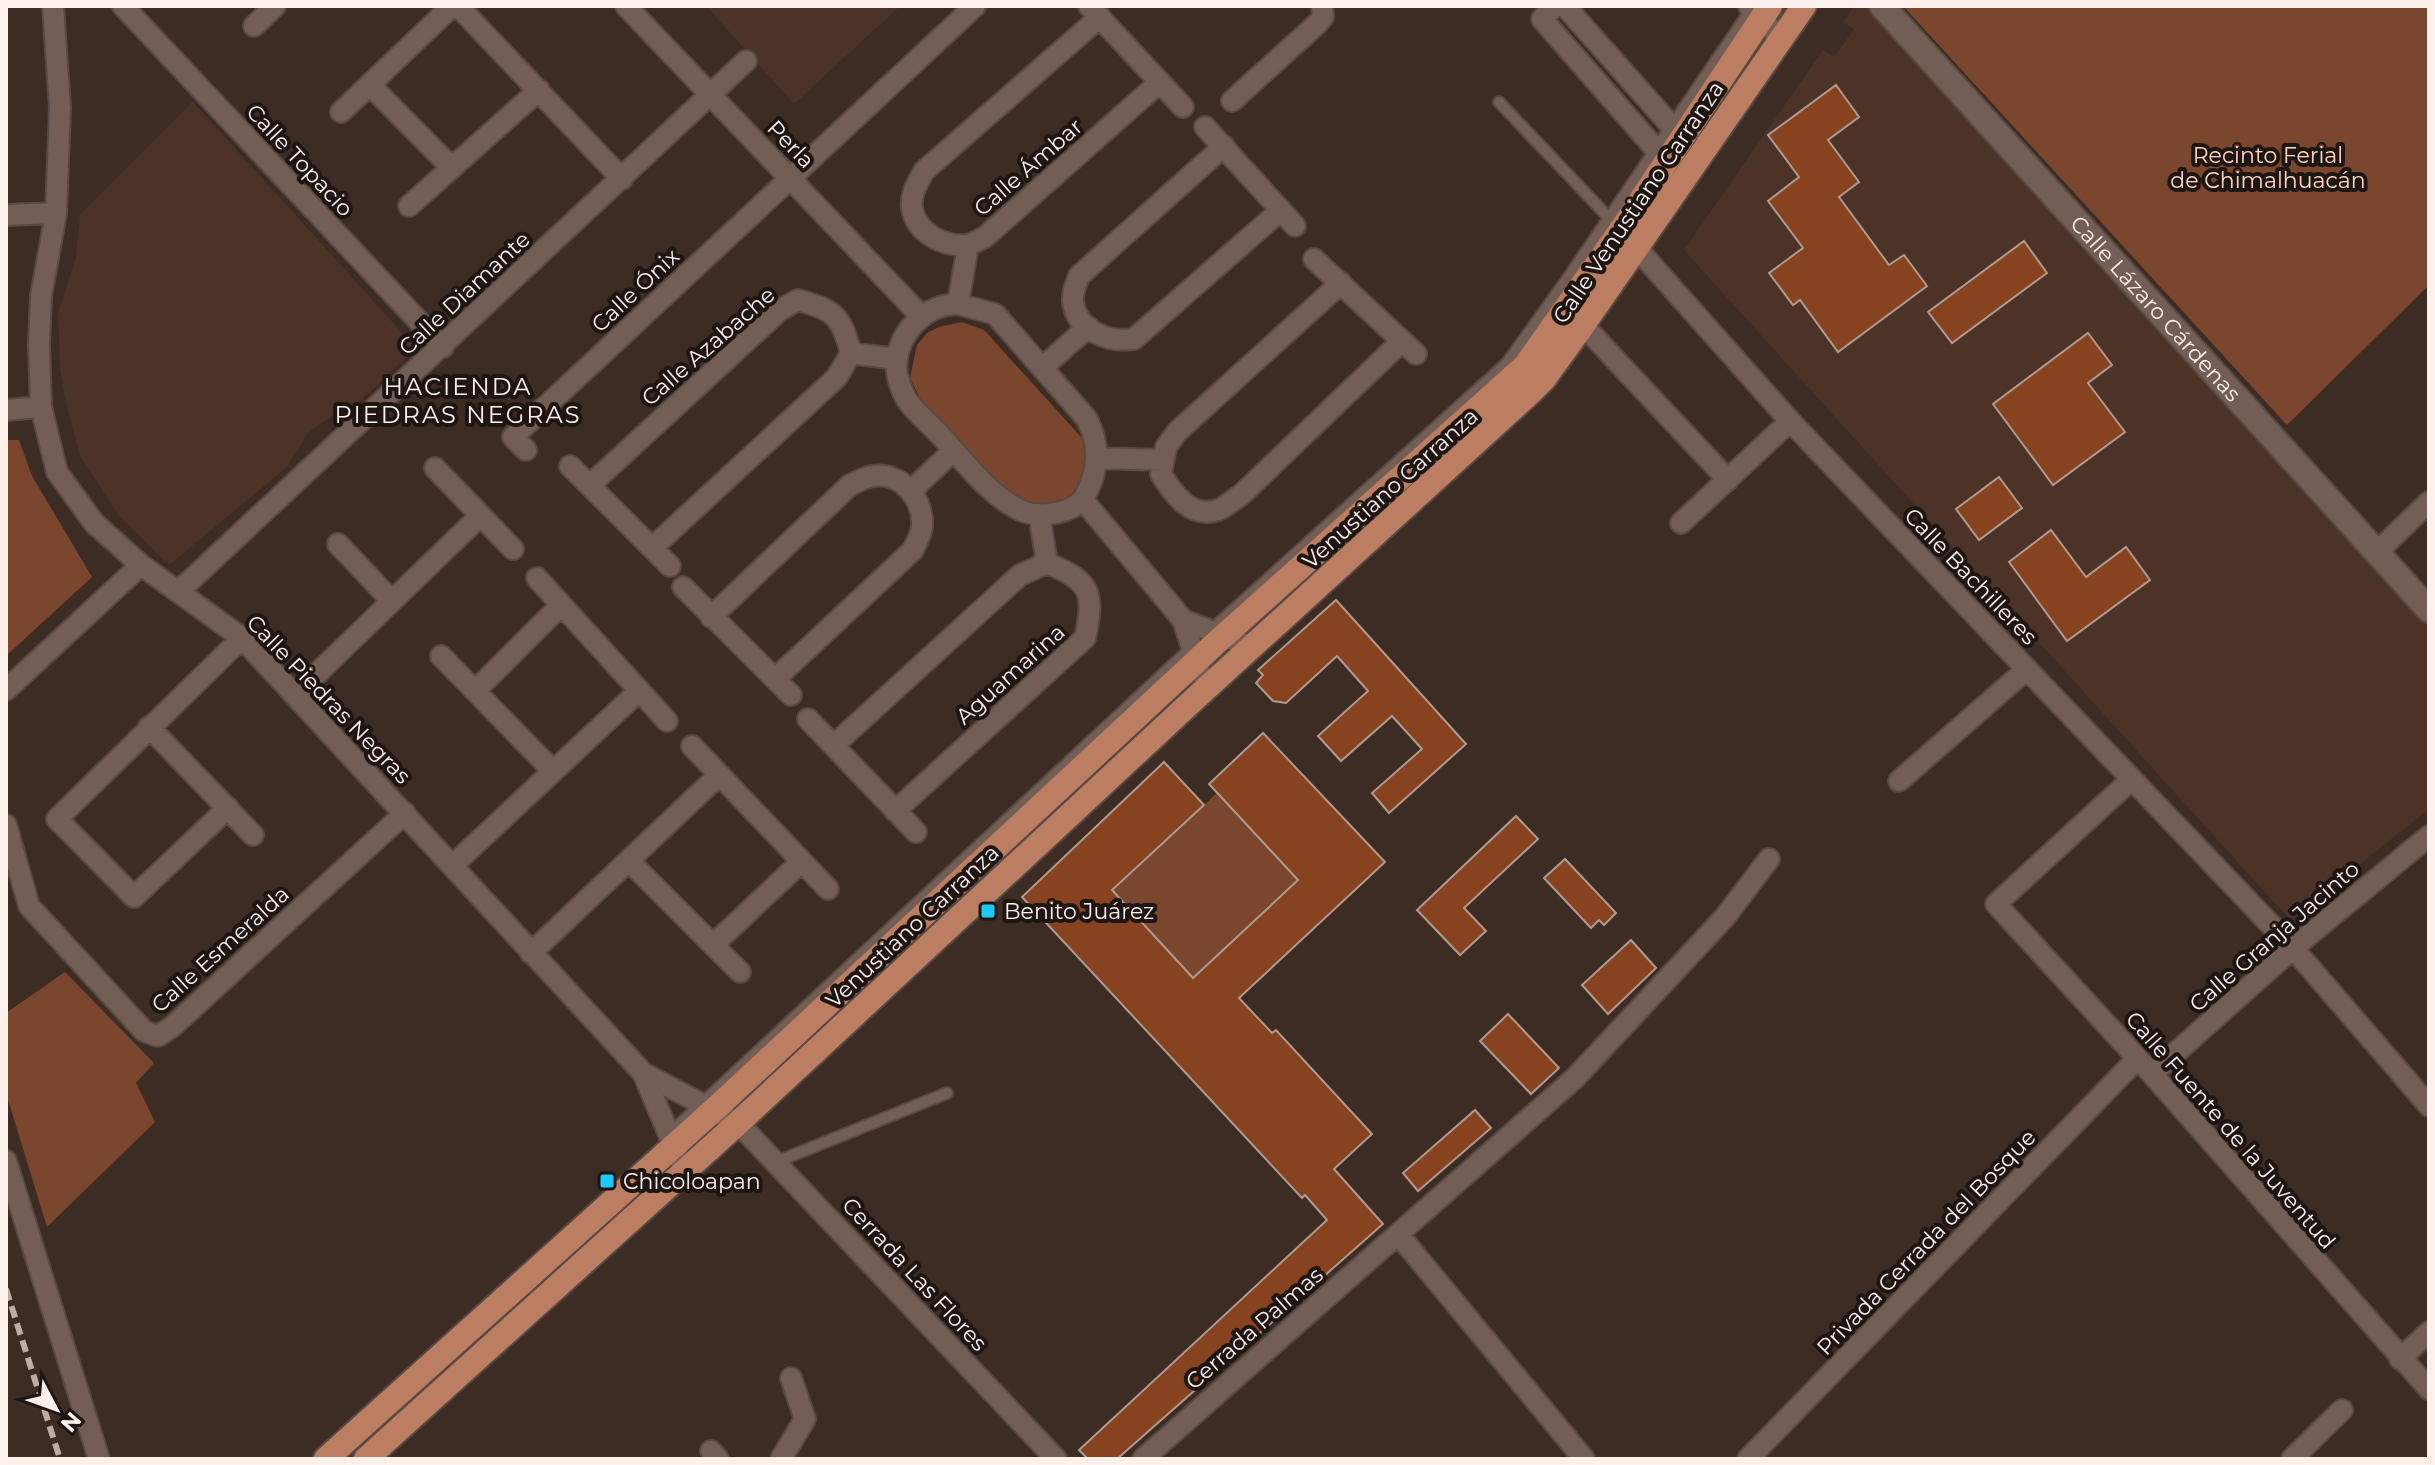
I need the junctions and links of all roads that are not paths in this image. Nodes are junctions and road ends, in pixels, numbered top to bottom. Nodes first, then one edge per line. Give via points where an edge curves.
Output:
1 (53, 6) edge
2 (123, 6) edge
3 (275, 6) edge
4 (455, 6) edge
5 (626, 6) edge
6 (975, 6) edge
7 (1322, 6) edge
8 (1555, 6) edge
9 (1565, 6) edge
10 (1804, 6) edge
11 (1813, 6) edge
12 (1882, 6) edge
13 (1757, 9) edge
14 (1095, 12) edge
15 (254, 26) dead end
16 (1781, 39) junction
17 (746, 61) dead end
18 (1160, 82) junction
19 (370, 85) junction
20 (539, 90) junction
21 (710, 96) junction
22 (1648, 100) junction
23 (1232, 101) dead end
24 (1499, 102) dead end
25 (1183, 107) dead end
26 (341, 112) dead end
27 (1628, 117) junction
28 (1205, 127) dead end
29 (1676, 132) junction
30 (1224, 146) junction
31 (1661, 155) junction
32 (451, 167) junction
33 (789, 178) junction
34 (622, 179) junction
35 (409, 206) dead end
36 (1281, 210) junction
37 (56, 213) junction
38 (6, 215) edge
39 (1295, 226) dead end
40 (1627, 236) junction
41 (968, 245) junction
42 (1314, 259) dead end
43 (1341, 283) junction
44 (958, 304) junction
45 (921, 316) junction
46 (1088, 327) junction
47 (1585, 328) junction
48 (443, 347) junction
49 (851, 353) junction
50 (896, 359) junction
51 (1042, 368) junction
52 (1514, 397) junction
53 (41, 407) junction
54 (6, 410) edge
55 (1790, 421) junction
56 (520, 444) dead end
57 (954, 450) junction
58 (1097, 458) junction
59 (1162, 460) junction
60 (570, 466) dead end
61 (435, 468) dead end
62 (1728, 480) junction
63 (590, 485) junction
64 (912, 490) junction
65 (1083, 500) junction
66 (2429, 502) edge
67 (1039, 514) junction
68 (480, 516) junction
69 (1681, 523) dead end
70 (338, 544) dead end
71 (652, 548) junction
72 (513, 549) dead end
73 (2377, 552) junction
74 (1047, 563) junction
75 (141, 565) junction
76 (670, 566) dead end
77 (537, 578) dead end
78 (683, 587) dead end
79 (179, 591) junction
80 (392, 601) junction
81 (561, 605) junction
82 (2429, 610) edge
83 (711, 617) junction
84 (1183, 620) junction
85 (1218, 632) junction
86 (242, 638) junction
87 (1252, 647) junction
88 (1193, 655) junction
89 (441, 656) dead end
90 (2027, 669) junction
91 (775, 679) junction
92 (1207, 688) junction
93 (6, 690) edge
94 (476, 690) junction
95 (639, 691) junction
96 (295, 695) junction
97 (791, 695) dead end
98 (808, 719) dead end
99 (667, 721) dead end
100 (149, 727) junction
101 (834, 745) junction
102 (692, 746) dead end
103 (553, 771) junction
104 (719, 775) junction
105 (2132, 779) junction
106 (1899, 781) dead end
107 (228, 808) junction
108 (895, 811) junction
109 (405, 813) junction
110 (6, 825) edge
111 (916, 832) dead end
112 (253, 835) dead end
113 (2425, 846) edge
114 (1769, 859) dead end
115 (630, 862) junction
116 (801, 862) junction
117 (453, 865) junction
118 (828, 889) dead end
119 (713, 945) junction
120 (2293, 948) junction
121 (531, 953) junction
122 (740, 972) dead end
123 (2144, 1067) junction
124 (643, 1073) junction
125 (947, 1093) dead end
126 (709, 1106) junction
127 (2429, 1106) edge
128 (741, 1126) junction
129 (670, 1142) junction
130 (6, 1161) edge
131 (776, 1162) junction
132 (686, 1170) junction
133 (1398, 1234) junction
134 (2429, 1332) edge
135 (2400, 1359) junction
136 (791, 1378) dead end
137 (2429, 1389) edge
138 (2342, 1410) dead end
139 (99, 1459) edge
140 (312, 1459) edge
141 (326, 1459) edge
142 (366, 1459) edge
143 (378, 1459) edge
144 (781, 1459) edge
145 (1056, 1459) edge
146 (1143, 1459) edge
147 (1584, 1459) edge
148 (1748, 1459) edge
149 (2292, 1459) edge

1 - 37 street, Calle Piedras Negras via 60,108
2 - 48 street, Calle Topacio
3 - 15 street
4 - 19 street
4 - 20 street
5 - 21 street, Perla
6 - 33 street, Calle Ónix
7 - 23 street via 1317,24
8 - 27 street via 1542,19
9 - 22 street
10 - 16 main road, Calle Venustiano Carranza
11 - 40 lane
12 - 73 street, Calle Lázaro Cárdenas
13 - 16 street
13 - 29 main road, Calle Venustiano Carranza
14 - 18 street
14 - 41 street, Calle Ámbar via 924,171 912,208 922,226 937,241
16 - 40 main road, Calle Venustiano Carranza
17 - 21 street, Calle Diamante
18 - 25 street
18 - 41 street, Calle Ámbar via 985,237
19 - 26 street
19 - 32 street
20 - 32 street
20 - 34 street
21 - 33 street, Perla
21 - 34 street, Calle Diamante
22 - 27 street
22 - 29 street
24 - 40 lane
27 - 31 street
28 - 30 street
29 - 31 main road, Calle Venustiano Carranza
30 - 36 street
30 - 46 street via 1079,276 1072,298 1076,314
31 - 40 main road, Calle Venustiano Carranza
32 - 35 street
33 - 45 street, Perla
33 - 56 street, Calle Ónix
34 - 48 street, Calle Diamante
36 - 39 street
36 - 46 street via 1134,339 1104,339
37 - 38 street
37 - 53 street, Calle Piedras Negras via 41,296
40 - 47 main road, Calle Venustiano Carranza
40 - 52 main road, Calle Venustiano Carranza via 1525,366
40 - 55 street, Calle Bachilleres
40 - 85 lane via 1507,363
41 - 44 street
42 - 43 street
43 - 59 street via 1178,431
43 - 59 street via 1409,348 1219,510 1185,505 1161,474
44 - 45 street via 940,305
44 - 51 street via 995,314
45 - 50 street via 903,337
46 - 51 street
47 - 52 main road, Calle Venustiano Carranza via 1544,379
47 - 62 street
47 - 128 lane via 1545,391
48 - 79 street, Calle Diamante
49 - 50 street
49 - 63 street, Calle Azabache via 845,331 828,308 798,300 780,310
49 - 71 street via 837,377
50 - 57 street via 905,399
51 - 58 street via 1087,419 1096,437
52 - 85 main road, Venustiano Carranza
52 - 87 main road, Venustiano Carranza
53 - 54 street
53 - 75 street, Calle Piedras Negras via 57,472 94,523
55 - 62 street
55 - 90 street, Calle Bachilleres
57 - 64 street
57 - 67 street via 1002,499 1023,512
58 - 59 street
58 - 65 street
60 - 63 street
61 - 68 street
62 - 69 street
63 - 71 street
64 - 83 street via 889,476 870,476 850,485
64 - 91 street via 922,529 913,550
65 - 67 street via 1064,512
65 - 84 street
66 - 73 street
67 - 74 street
68 - 72 street
68 - 80 street
70 - 80 street
71 - 76 street
73 - 82 street, Calle Lázaro Cárdenas
74 - 101 street via 1020,575
74 - 108 street, Aguamarina via 1079,579 1091,600 1085,638
75 - 79 street, Calle Piedras Negras
75 - 93 street
77 - 81 street
78 - 83 street
79 - 86 street, Calle Piedras Negras
80 - 96 street
81 - 94 street
81 - 95 street
83 - 91 street
84 - 85 street
84 - 88 street
85 - 87 street
85 - 88 main road, Venustiano Carranza
86 - 96 street, Calle Piedras Negras
86 - 100 street
87 - 92 main road, Venustiano Carranza
88 - 92 street
88 - 126 main road, Venustiano Carranza
89 - 94 street
90 - 105 street, Calle Bachilleres
90 - 106 street
91 - 97 street
92 - 128 main road, Venustiano Carranza
94 - 103 street
95 - 99 street
95 - 103 street
96 - 109 street, Calle Piedras Negras
98 - 101 street
100 - 107 street
100 - 107 street via 57,819 134,897
101 - 108 street
102 - 104 street
103 - 117 street
104 - 115 street
104 - 116 street
105 - 120 street, Calle Bachilleres
105 - 123 street, Calle Fuente de la Juventud via 1996,904
107 - 112 street
108 - 111 street
109 - 110 street, Calle Esmeralda via 158,1036 144,1031 29,906
109 - 117 street, Calle Piedras Negras
113 - 120 street, Calle Granja Jacinto
114 - 133 street, Cerrada Palmas via 1725,917 1575,1078
115 - 119 street
115 - 121 street
116 - 118 street
116 - 119 street
117 - 121 street, Calle Piedras Negras
119 - 122 street
120 - 123 street, Calle Granja Jacinto
120 - 127 street, Calle Bachilleres
121 - 124 street, Calle Piedras Negras
123 - 135 street, Calle Fuente de la Juventud
123 - 148 street, Privada Cerrada del Bosque
124 - 126 street, Calle Piedras Negras
124 - 129 street, Calle Piedras Negras
125 - 131 lane
126 - 128 street, Calle Piedras Negras
126 - 129 main road, Venustiano Carranza
128 - 131 street, Cerrada Las Flores
128 - 132 main road, Venustiano Carranza
128 - 143 lane
129 - 132 street, Calle Piedras Negras
129 - 140 lane
129 - 141 main road, Venustiano Carranza
130 - 139 street
131 - 145 street, Cerrada Las Flores
132 - 142 main road, Venustiano Carranza
133 - 146 street, Cerrada Palmas
133 - 147 street
134 - 135 street
135 - 137 street, Calle Fuente de la Juventud
136 - 144 street via 805,1419
138 - 149 street

